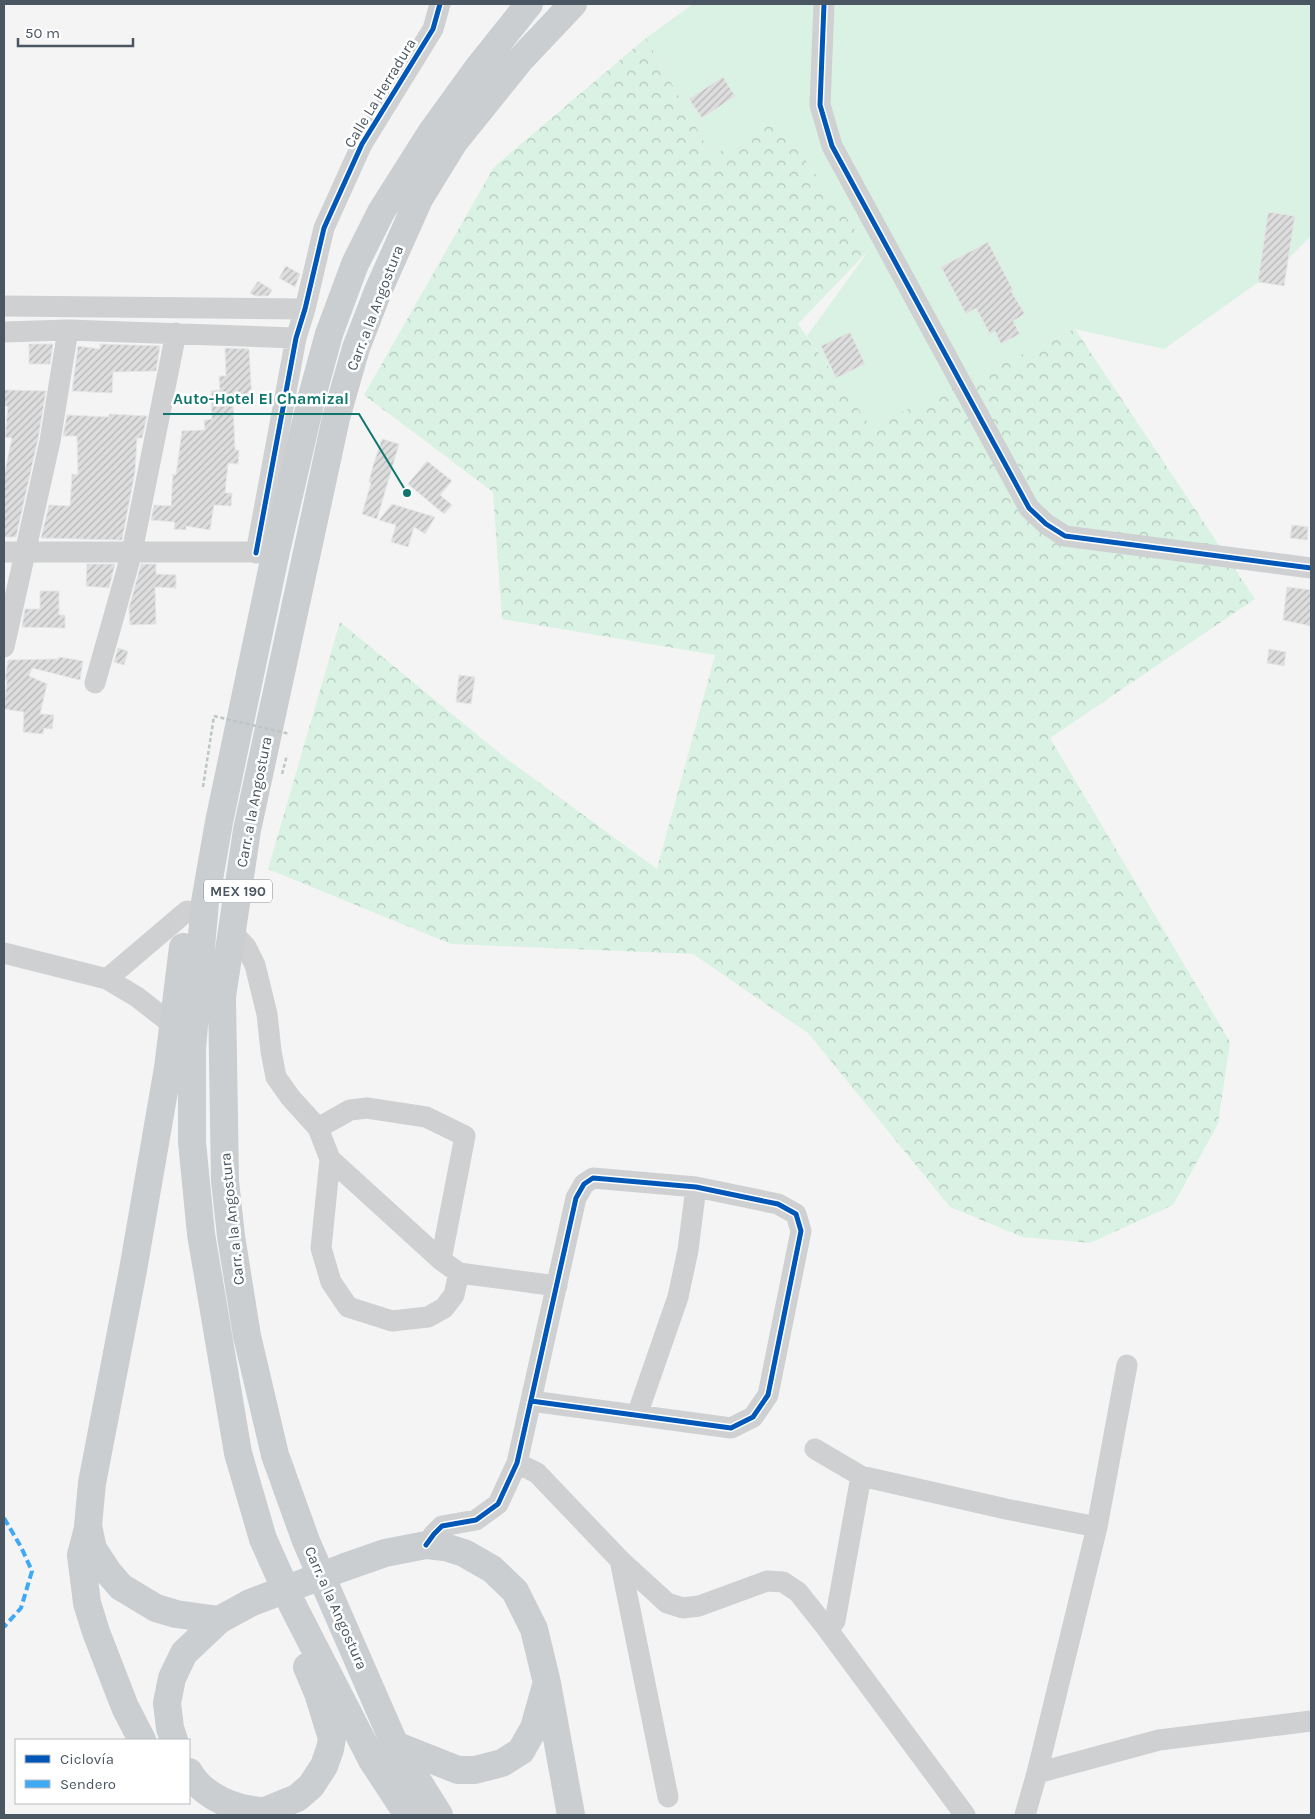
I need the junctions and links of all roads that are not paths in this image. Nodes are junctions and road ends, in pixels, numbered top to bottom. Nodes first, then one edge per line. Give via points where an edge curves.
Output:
1 (440, 4) edge
2 (529, 4) edge
3 (573, 4) edge
4 (824, 4) edge
5 (4, 306) edge
6 (305, 309) junction
7 (68, 330) junction
8 (4, 332) edge
9 (176, 333) junction
10 (296, 338) junction
11 (4, 552) edge
12 (26, 552) junction
13 (132, 552) junction
14 (266, 552) junction
15 (1311, 568) edge
16 (4, 647) edge
17 (95, 683) dead end
18 (219, 822) junction
19 (187, 912) junction
20 (232, 932) junction
21 (4, 953) edge
22 (107, 979) junction
23 (173, 1025) junction
24 (318, 1128) junction
25 (330, 1159) junction
26 (696, 1188) junction
27 (441, 1260) junction
28 (459, 1273) junction
29 (557, 1286) junction
30 (1127, 1365) dead end
31 (531, 1401) junction
32 (636, 1416) junction
33 (815, 1449) dead end
34 (517, 1463) junction
35 (861, 1476) junction
36 (88, 1526) junction
37 (1097, 1527) junction
38 (426, 1546) junction
39 (620, 1560) junction
40 (293, 1606) junction
41 (220, 1620) junction
42 (824, 1626) junction
43 (547, 1683) junction
44 (1311, 1721) edge
45 (141, 1739) edge
46 (174, 1739) edge
47 (395, 1745) junction
48 (1037, 1773) junction
49 (193, 1781) edge
50 (668, 1797) dead end
51 (270, 1813) edge
52 (408, 1815) edge
53 (439, 1815) edge
54 (571, 1815) edge
55 (966, 1815) edge
56 (1025, 1815) edge

1 - 6 street, Calle La Herradura via 433,30 362,144 324,228
2 - 14 main road, Carr. a la Angostura / MEX 190 via 431,133 381,212 355,264 329,334
3 - 20 main road, Carr. a la Angostura / MEX 190 via 520,60 454,142 419,199 356,348 336,418 273,706 247,830
4 - 15 street via 820,106 832,146 1029,508 1065,536
5 - 6 street
6 - 10 street, Calle La Herradura
7 - 8 street
7 - 9 street
7 - 12 street via 50,441
9 - 10 street
9 - 13 street
10 - 14 street, Calle La Herradura
11 - 12 street
12 - 13 street
12 - 16 street
13 - 14 street
13 - 17 street
14 - 18 main road, Carr. a la Angostura / MEX 190
18 - 19 main road via 192,874
18 - 40 main road, Carr. a la Angostura / MEX 190 via 206,902 192,1048 193,1151 201,1234 238,1453 263,1539
19 - 22 street
19 - 23 main road
20 - 24 street via 246,947 255,965 267,1014 276,1077
20 - 47 main road, Carr. a la Angostura / MEX 190 via 222,998 225,1181 247,1336 276,1455 306,1541
21 - 22 street
22 - 23 street
23 - 36 main road via 133,1270 92,1483
24 - 25 street
24 - 27 street via 350,1110 367,1108 426,1118 465,1136
25 - 27 street
25 - 28 street via 321,1248 330,1282 348,1307 392,1321 428,1317 444,1308 454,1295
26 - 29 street via 593,1178 584,1184 576,1198
26 - 32 street via 678,1297
26 - 32 street via 778,1204 796,1214 801,1231 768,1395 753,1416 731,1428
27 - 28 street
28 - 29 street
29 - 31 street
30 - 37 street
31 - 32 street
31 - 34 street
33 - 35 street
34 - 38 street via 498,1504 476,1520 442,1526
34 - 39 street via 537,1472
35 - 37 street
35 - 42 street via 835,1621 831,1626
36 - 41 main road via 93,1549 121,1587 156,1608
36 - 45 main road via 81,1555 87,1602 125,1707
37 - 48 street
38 - 41 main road, bridge via 385,1553 346,1567 250,1603
38 - 43 main road via 464,1553 492,1568 515,1590 534,1629
39 - 42 street via 667,1603 684,1608 699,1606 767,1582 783,1582 798,1592
39 - 50 street
40 - 51 main road via 293,1635 318,1693 332,1738 324,1766 311,1786
40 - 52 main road, Carr. a la Angostura / MEX 190 via 372,1760
41 - 46 main road via 184,1653 172,1678 167,1703
42 - 55 street
43 - 47 main road via 534,1728 521,1751 502,1763 475,1770 458,1770
43 - 54 main road
44 - 48 street via 1159,1740
47 - 53 main road, Carr. a la Angostura / MEX 190
48 - 56 street
49 - 51 main road via 220,1800

